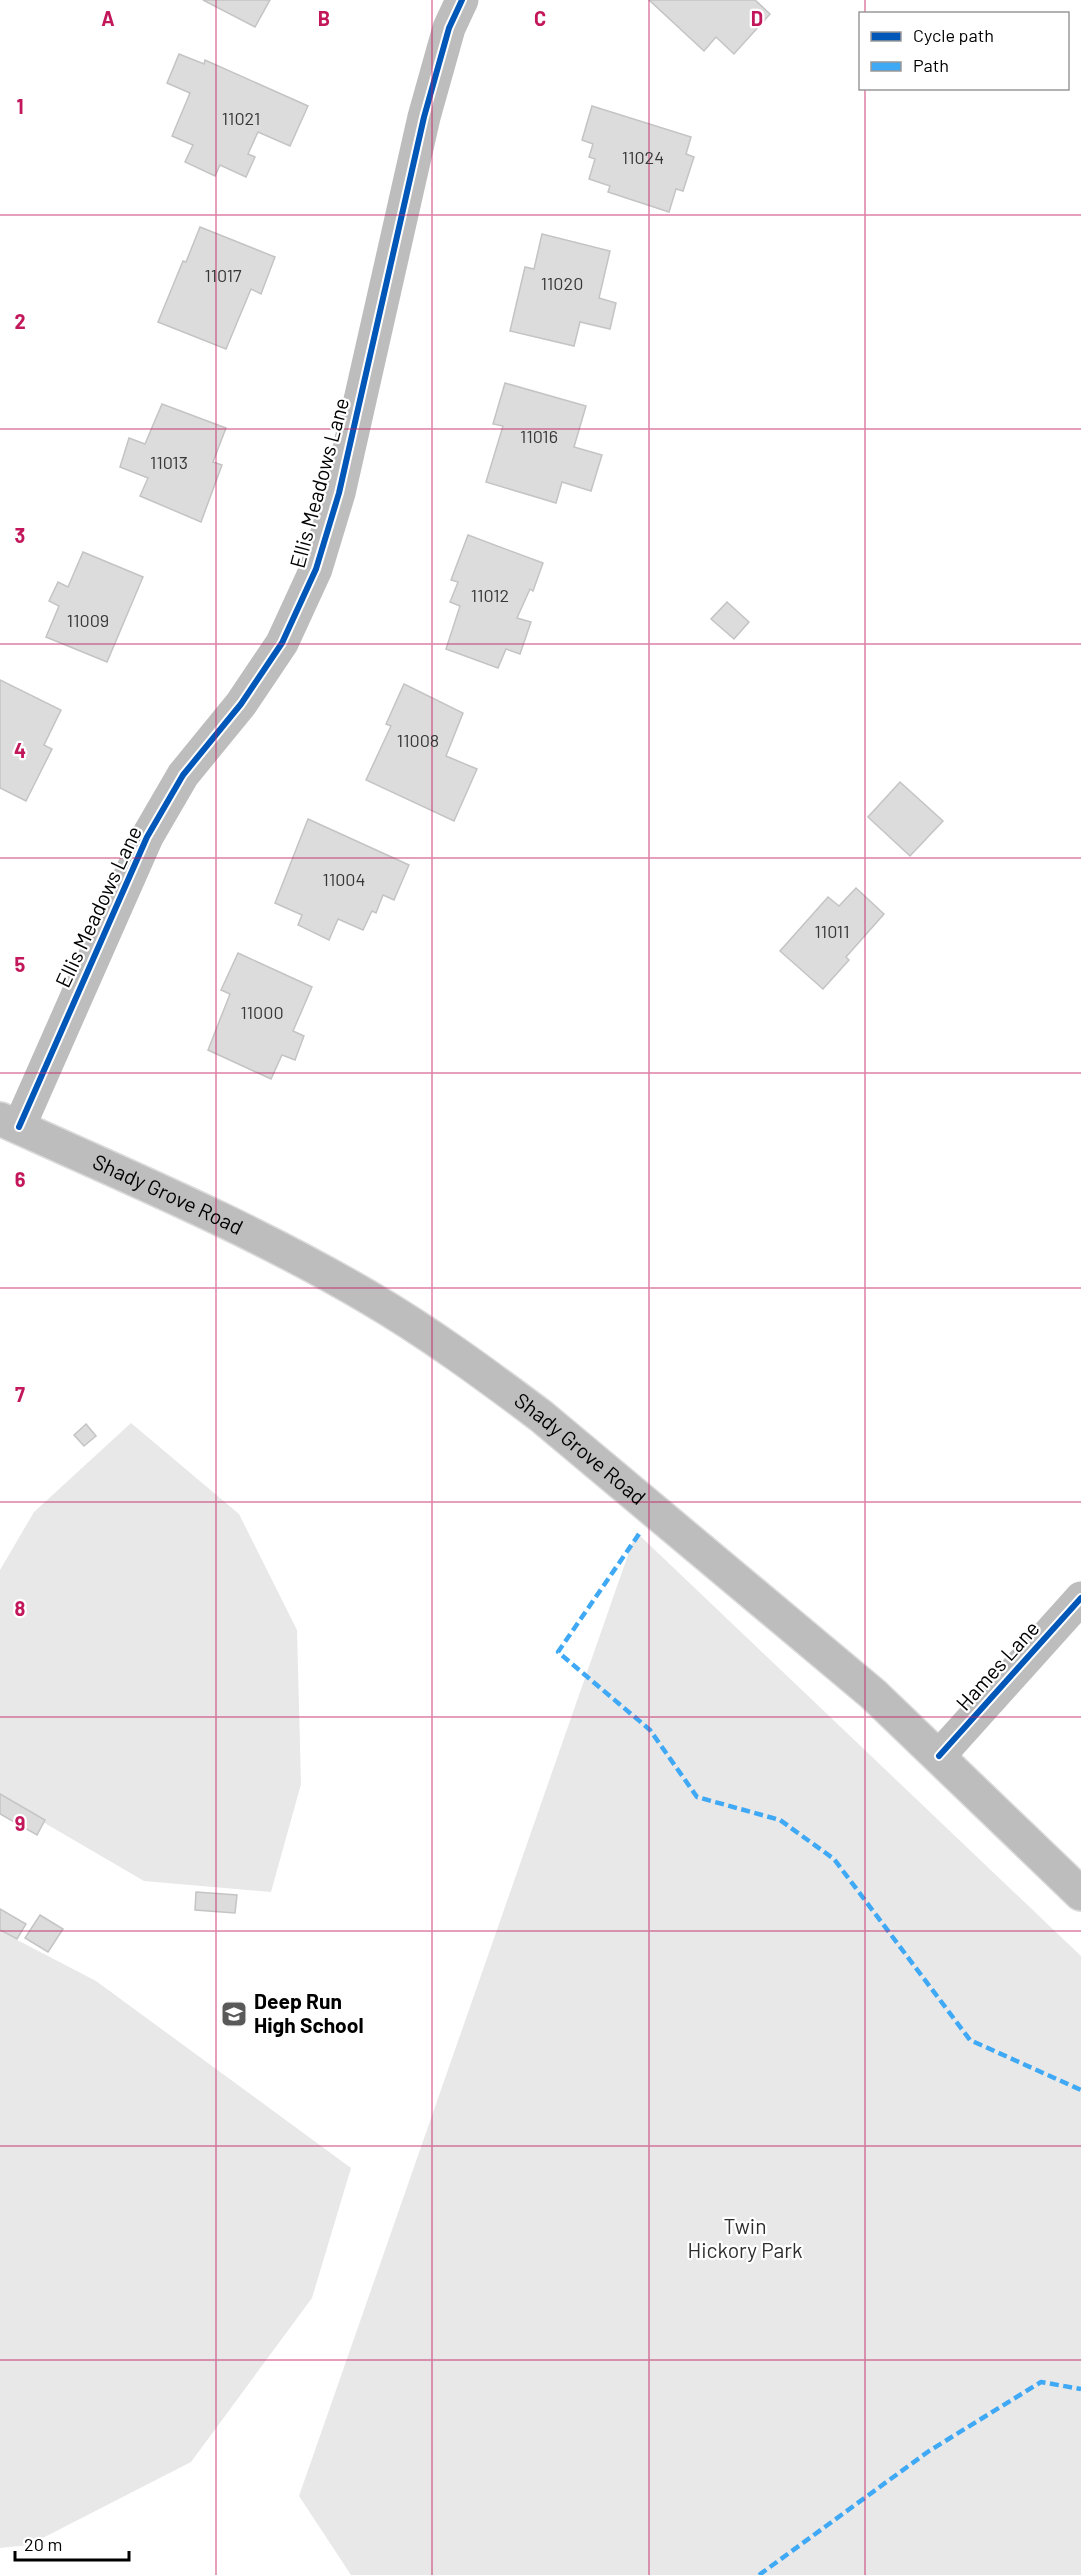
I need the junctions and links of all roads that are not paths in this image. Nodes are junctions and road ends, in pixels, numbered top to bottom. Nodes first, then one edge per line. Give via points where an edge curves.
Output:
1 (462, 0) edge
2 (9, 1123) edge
3 (1081, 1598) edge
4 (939, 1756) junction
5 (1081, 1894) edge

1 - 2 street, Ellis Meadows Lane via 449,28 424,117 339,493 316,569 282,644 241,704 183,775 147,837
2 - 4 street, Shady Grove Road via 252,1235 368,1297 438,1342 541,1416 873,1694
3 - 4 street, Hames Lane
4 - 5 street, Shady Grove Road

